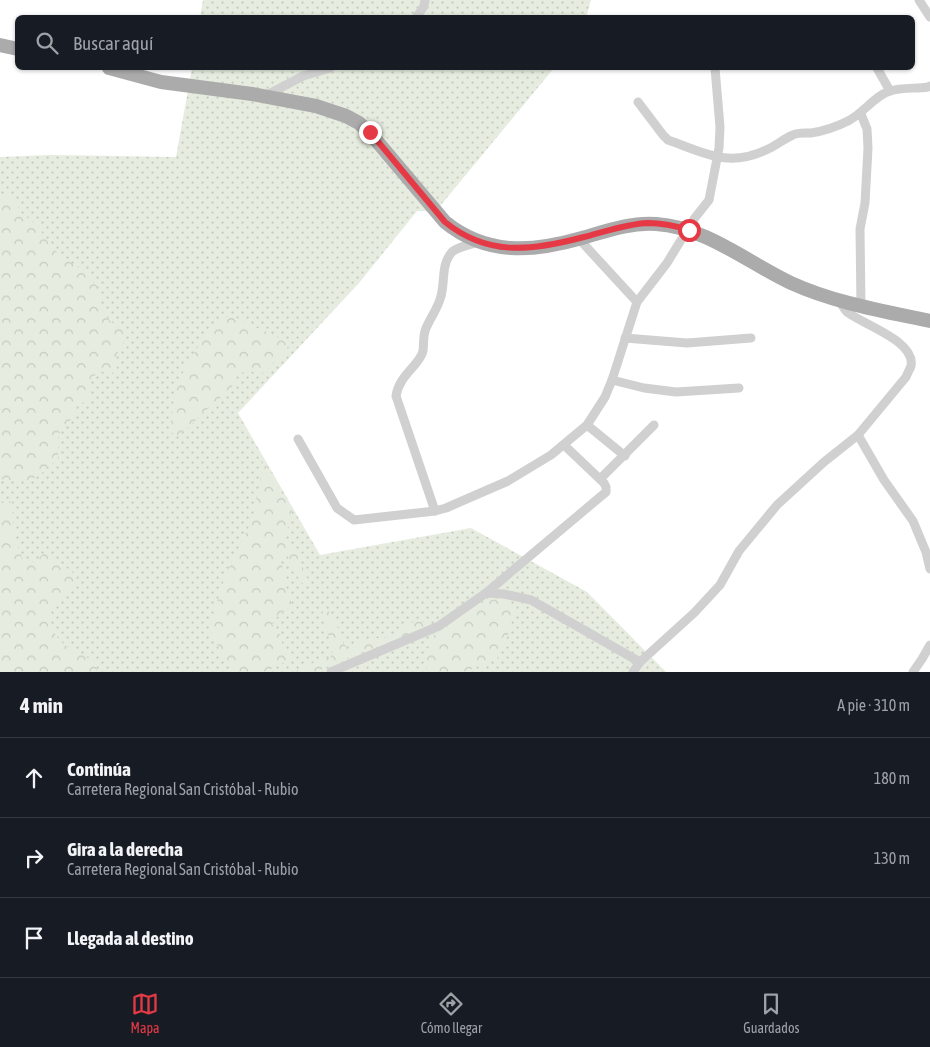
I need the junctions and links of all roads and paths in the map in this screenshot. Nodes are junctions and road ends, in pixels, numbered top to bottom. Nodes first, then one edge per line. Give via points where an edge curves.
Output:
1 (425, 0) edge
2 (919, 0) edge
3 (418, 15) edge
4 (930, 17) edge
5 (0, 45) edge
6 (15, 48) edge
7 (116, 70) edge
8 (323, 70) edge
9 (715, 70) edge
10 (878, 70) edge
11 (930, 86) edge
12 (890, 91) junction
13 (265, 96) junction
14 (638, 102) dead end
15 (860, 114) junction
16 (718, 157) junction
17 (689, 230) junction
18 (579, 239) junction
19 (477, 242) junction
20 (637, 302) junction
21 (840, 302) junction
22 (861, 306) junction
23 (930, 321) edge
24 (625, 338) junction
25 (751, 338) dead end
26 (612, 380) junction
27 (739, 388) dead end
28 (587, 425) junction
29 (654, 425) dead end
30 (858, 435) junction
31 (298, 439) dead end
32 (564, 446) junction
33 (625, 456) junction
34 (600, 479) junction
35 (435, 511) junction
36 (930, 568) edge
37 (486, 593) junction
38 (930, 645) edge
39 (640, 662) junction
40 (330, 672) edge
41 (633, 672) edge
42 (912, 672) edge

1 - 3 street
2 - 4 street
5 - 6 main road
7 - 13 main road via 161,82
8 - 13 street via 303,76
9 - 16 street via 720,127
10 - 12 street
11 - 12 street
12 - 15 street
13 - 19 main road via 330,110 359,123 445,222
14 - 16 street via 668,140
15 - 16 street via 832,128 794,134 748,158
15 - 22 street via 867,129 868,148 860,229
16 - 17 street via 709,200
17 - 18 main road via 647,223
17 - 20 street
17 - 21 main road via 791,283
18 - 19 main road via 526,248
18 - 20 street
19 - 35 street via 453,251 450,256 441,297 425,332 423,351 396,396
20 - 24 street
21 - 22 main road
21 - 30 street via 846,311 896,341 911,358 906,377
22 - 23 main road
24 - 25 street via 687,343
24 - 26 street
26 - 27 street via 676,392
26 - 28 street
28 - 32 street
28 - 33 street
29 - 33 street
30 - 36 street via 912,521
30 - 39 street via 777,505 739,551 720,585
31 - 35 street via 337,508 354,520
32 - 34 street
32 - 35 street via 508,481
33 - 34 street
34 - 37 street via 606,486 606,492
37 - 39 street via 531,600
37 - 40 street via 439,626
38 - 42 street
39 - 41 street

